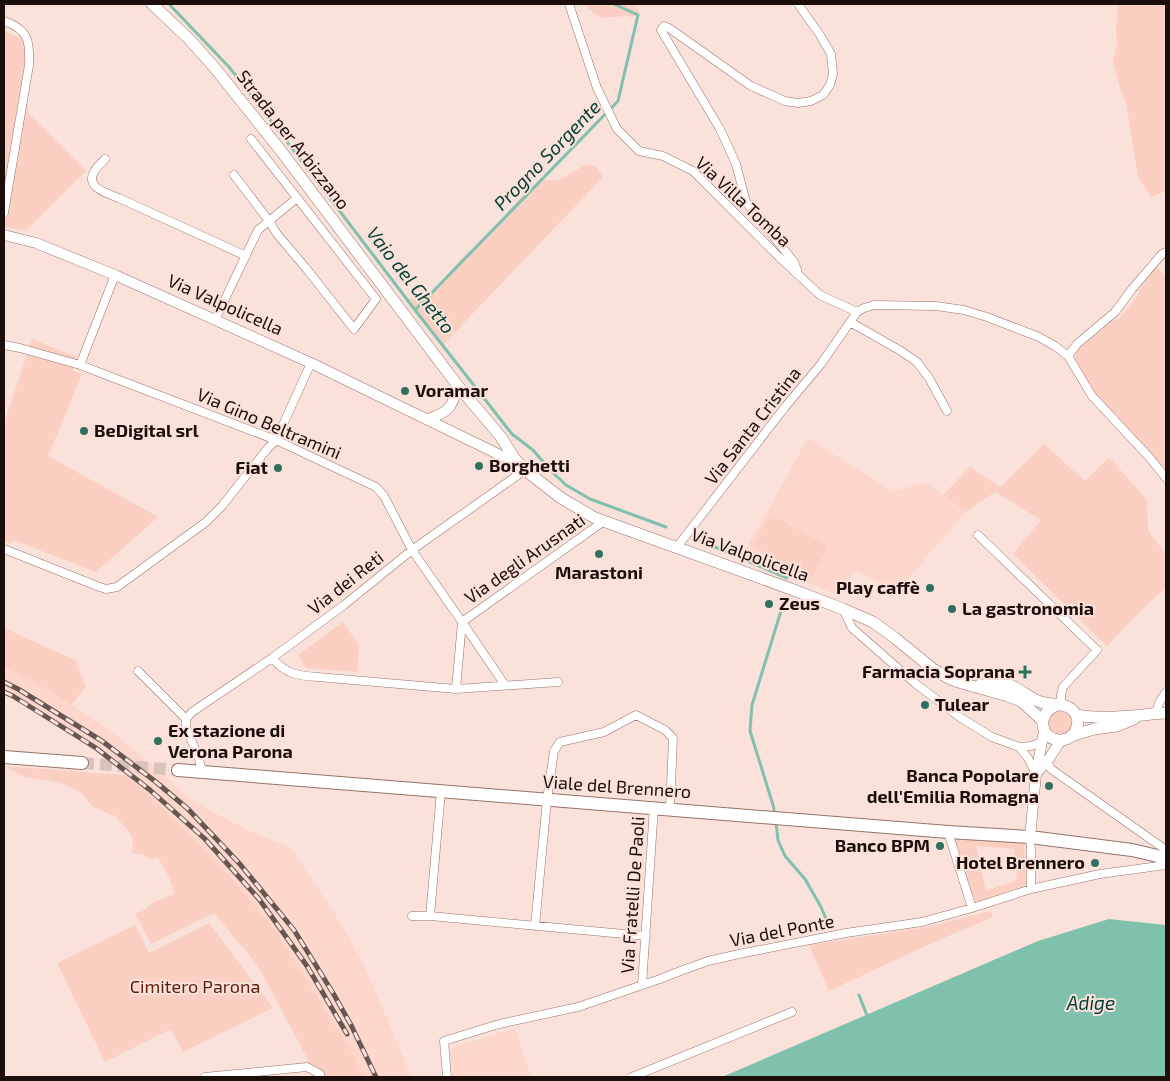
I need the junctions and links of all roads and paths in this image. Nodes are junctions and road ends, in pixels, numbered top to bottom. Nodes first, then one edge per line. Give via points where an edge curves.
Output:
1 (152, 4) edge
2 (569, 4) edge
3 (798, 4) edge
4 (4, 21) edge
5 (251, 139) dead end
6 (105, 160) dead end
7 (234, 175) dead end
8 (297, 198) junction
9 (4, 213) edge
10 (269, 221) junction
11 (4, 235) edge
12 (1166, 252) edge
13 (246, 256) junction
14 (797, 274) junction
15 (115, 275) junction
16 (860, 310) junction
17 (215, 320) junction
18 (850, 322) junction
19 (4, 345) edge
20 (1068, 356) junction
21 (311, 363) junction
22 (80, 364) junction
23 (458, 386) junction
24 (947, 411) dead end
25 (428, 419) junction
26 (276, 440) junction
27 (514, 458) junction
28 (526, 470) junction
29 (1166, 478) edge
30 (604, 522) junction
31 (978, 535) dead end
32 (677, 547) junction
33 (4, 549) edge
34 (412, 550) junction
35 (843, 609) junction
36 (462, 622) junction
37 (272, 658) junction
38 (138, 671) dead end
39 (558, 682) dead end
40 (505, 685) junction
41 (973, 686) junction
42 (456, 689) junction
43 (1166, 692) edge
44 (1059, 705) junction
45 (1156, 714) edge
46 (1076, 715) junction
47 (186, 719) junction
48 (1043, 731) junction
49 (1066, 738) junction
50 (1019, 746) junction
51 (4, 757) edge
52 (1047, 762) junction
53 (82, 763) tunnel mouth
54 (178, 770) tunnel mouth
55 (202, 772) junction
56 (1036, 774) junction
57 (440, 791) junction
58 (547, 800) junction
59 (654, 807) junction
60 (670, 809) junction
61 (948, 832) junction
62 (1030, 836) junction
63 (1166, 850) edge
64 (1166, 858) edge
65 (1166, 865) edge
66 (1032, 889) junction
67 (972, 908) junction
68 (412, 916) dead end
69 (430, 916) junction
70 (535, 926) junction
71 (646, 936) junction
72 (642, 986) junction
73 (792, 1012) dead end
74 (205, 1077) edge
75 (321, 1077) edge
76 (447, 1077) edge
77 (632, 1077) edge

1 - 23 main road, Strada per Arbizzano via 214,67 271,138
2 - 14 street, Via Villa Tomba via 597,88 617,129 638,151 663,156 694,171
3 - 14 street via 831,54 833,74 830,85 823,95 811,101 785,101 751,86 669,28 664,26 661,30 720,129 736,164 746,202 794,262
4 - 9 street via 27,36 30,49
5 - 8 street
6 - 13 street via 93,172 92,179 100,191
7 - 10 street
8 - 10 street
8 - 10 street via 376,299 354,329
10 - 13 street via 258,230
11 - 15 street, Via Valpolicella via 36,243
12 - 20 street via 1132,288 1115,312 1077,344
13 - 17 street
14 - 16 street, Via Villa Tomba via 820,295
15 - 17 street, Via Valpolicella
15 - 22 street
16 - 18 street, Via Santa Cristina
16 - 20 street via 874,305 964,310 1039,338
17 - 21 street, Via Valpolicella
18 - 24 street via 917,362
18 - 32 street, Via Santa Cristina via 821,364
19 - 22 street, Via Gino Beltramini
20 - 29 street via 1092,396
21 - 25 street, Via Valpolicella
21 - 26 street
22 - 26 street, Via Gino Beltramini
23 - 25 street via 450,408
23 - 27 main road, Strada per Arbizzano via 501,437
25 - 27 street, Via Valpolicella via 502,456
26 - 33 street via 206,522 117,587 106,589 97,586
26 - 34 street, Via Gino Beltramini via 376,486
27 - 28 main road, Strada per Arbizzano
28 - 30 main road, Via Valpolicella via 561,498
28 - 34 street, Via dei Reti
30 - 32 main road, Via Valpolicella
30 - 36 street, Via degli Arusnati
31 - 44 street via 1097,650 1063,686
32 - 35 main road, Via Valpolicella
34 - 36 street, Via degli Arusnati
34 - 37 street, Via dei Reti
35 - 41 main road, Via Valpolicella via 873,622 933,669 950,679
35 - 50 street via 852,628 916,684 978,729
36 - 40 street, Via degli Arusnati
36 - 42 street, Via degli Arusnati
37 - 42 street via 288,672 300,676
37 - 47 street, Via dei Reti
38 - 47 street
39 - 40 street
40 - 42 street
41 - 44 main road via 1000,683 1013,686 1042,702
41 - 48 main road, Via Valpolicella via 1021,701
43 - 45 street
44 - 46 main road via 1070,708
44 - 48 main road via 1047,710
45 - 46 main road
45 - 49 main road
46 - 49 main road via 1077,727
47 - 55 street
48 - 49 main road via 1051,738
48 - 50 street via 1031,746
48 - 56 street
49 - 52 street
50 - 56 street
51 - 53 main road
52 - 56 street
52 - 63 street via 1051,769
54 - 55 main road, Viale del Brennero
55 - 57 main road, Viale del Brennero
56 - 62 street
57 - 58 main road, Viale del Brennero
57 - 69 street
58 - 59 main road, Viale del Brennero
58 - 60 street via 554,751 560,742 604,732 636,715 665,730 673,738
58 - 70 street
59 - 60 main road, Viale del Brennero
59 - 71 street, Via Fratelli De Paoli
60 - 61 main road, Viale del Brennero
61 - 62 main road, Viale del Brennero
61 - 67 street
62 - 64 main road, Viale del Brennero
62 - 66 street
65 - 66 street, Via del Ponte via 1100,874
66 - 67 street, Via del Ponte
67 - 72 street, Via del Ponte via 922,922 846,933 708,961
68 - 69 street
69 - 70 street
70 - 71 street
71 - 72 street, Via Fratelli De Paoli
72 - 76 street, Via del Ponte via 578,1007 499,1024 444,1042
73 - 77 street
74 - 75 street via 307,1067

